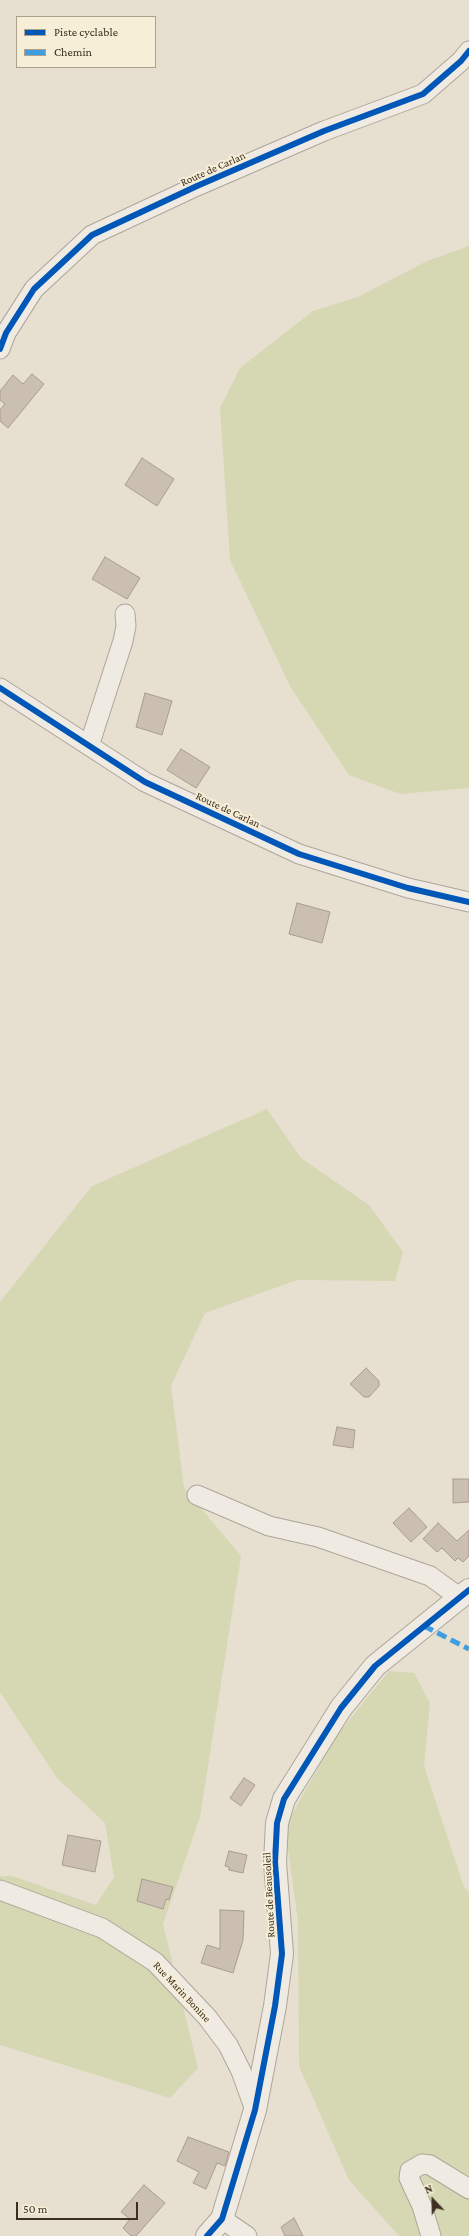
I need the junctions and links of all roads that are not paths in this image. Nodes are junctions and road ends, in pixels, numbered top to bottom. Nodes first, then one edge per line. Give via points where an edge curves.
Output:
1 (469, 51) edge
2 (2, 338) edge
3 (125, 614) dead end
4 (0, 688) edge
5 (89, 746) junction
6 (469, 902) edge
7 (197, 1495) dead end
8 (464, 1594) edge
9 (0, 1890) edge
10 (255, 2110) junction
11 (469, 2189) edge
12 (222, 2219) junction
13 (207, 2236) edge
14 (247, 2236) edge
15 (432, 2236) edge

1 - 2 street, Route de Carlan via 423,94 324,131 92,235 34,289
3 - 5 street via 123,641
4 - 5 street, Route de Carlan
5 - 6 street, Route de Carlan via 145,782 298,854 408,888
7 - 8 street via 269,1526 318,1537 430,1576
8 - 10 street, Route de Beausoleil via 375,1666 341,1708 284,1799 277,1823 276,1862 282,1954
9 - 10 street, Rue Marin Bonine via 102,1928 156,1962 207,2017 228,2045 241,2071
10 - 12 street, Route de Beausoleil
11 - 15 street via 430,2165 422,2164 410,2172 409,2178
12 - 13 street, Route de Beausoleil
12 - 14 street

